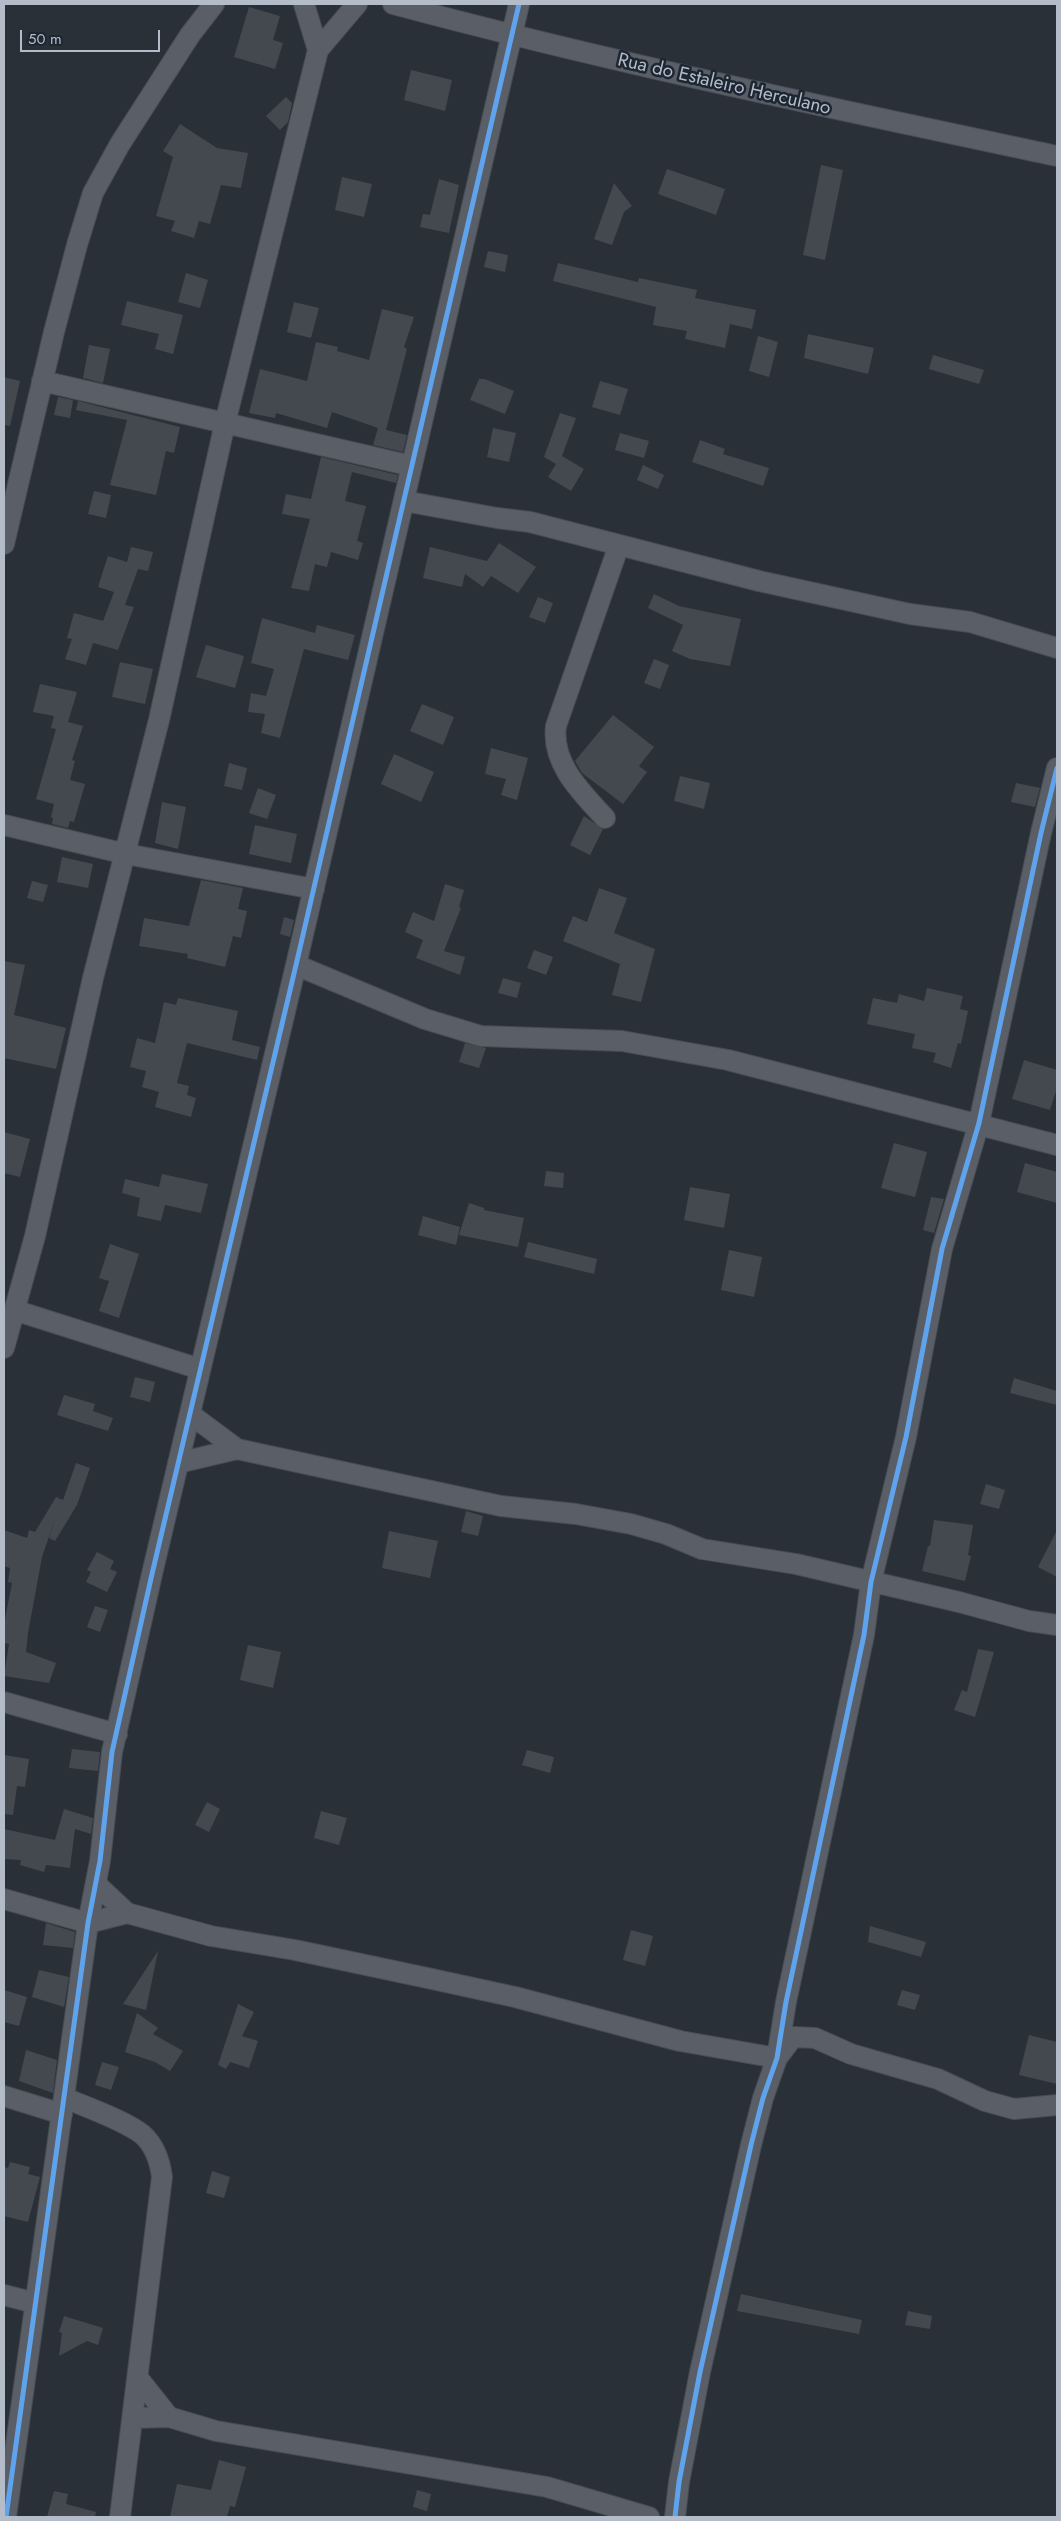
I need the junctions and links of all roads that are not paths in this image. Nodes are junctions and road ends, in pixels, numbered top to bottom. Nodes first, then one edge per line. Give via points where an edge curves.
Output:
1 (214, 4) edge
2 (304, 4) edge
3 (357, 4) edge
4 (394, 4) edge
5 (519, 4) edge
6 (512, 36) junction
7 (318, 50) junction
8 (1057, 156) edge
9 (42, 381) junction
10 (225, 423) junction
11 (412, 466) junction
12 (404, 501) junction
13 (4, 544) edge
14 (619, 545) junction
15 (1057, 648) edge
16 (1057, 768) edge
17 (605, 818) dead end
18 (4, 825) edge
19 (126, 854) junction
20 (314, 889) junction
21 (296, 965) junction
22 (979, 1123) junction
23 (1057, 1144) edge
24 (14, 1310) junction
25 (4, 1348) edge
26 (200, 1369) junction
27 (190, 1414) junction
28 (237, 1449) junction
29 (178, 1462) junction
30 (871, 1582) junction
31 (1057, 1625) edge
32 (4, 1702) edge
33 (116, 1734) junction
34 (96, 1884) junction
35 (4, 1898) edge
36 (127, 1913) junction
37 (88, 1923) junction
38 (777, 2058) junction
39 (4, 2096) edge
40 (1057, 2105) edge
41 (63, 2106) junction
42 (4, 2294) edge
43 (35, 2303) junction
44 (138, 2378) junction
45 (169, 2417) junction
46 (133, 2418) junction
47 (6, 2517) edge
48 (120, 2517) edge
49 (649, 2517) edge
50 (675, 2517) edge

1 - 9 street via 190,35 120,144 93,193 76,245
2 - 7 street
3 - 7 street
4 - 6 street, Rua do Estaleiro Herculano
5 - 6 street
6 - 8 street, Rua do Estaleiro Herculano via 708,82
6 - 11 street
7 - 10 street
9 - 10 street
9 - 13 street
10 - 11 street
10 - 19 street via 197,558
11 - 12 street
12 - 14 street via 530,522
12 - 20 street
14 - 15 street via 758,582 910,614 970,622
14 - 17 street via 556,726 554,740 557,752 580,792
16 - 22 street via 1040,833
18 - 19 street
19 - 20 street
19 - 24 street via 93,978 36,1236
20 - 21 street
21 - 22 street via 425,1019 481,1036 622,1041 675,1050 728,1060
21 - 26 street
22 - 23 street
22 - 30 street via 942,1249 906,1436
24 - 25 street
24 - 26 street
26 - 27 street
27 - 28 street
27 - 29 street
28 - 29 street
28 - 30 street via 483,1502 631,1524 702,1549 796,1564
29 - 33 street
30 - 31 street
30 - 38 street via 864,1634
32 - 33 street
33 - 34 street
34 - 36 street
34 - 37 street
35 - 37 street
36 - 37 street
36 - 38 street via 211,1936 432,1978 680,2041
37 - 41 street
38 - 40 street via 793,2037 815,2038 852,2054 938,2080 1014,2109
38 - 50 street via 751,2145 700,2372
39 - 41 street
41 - 43 street
41 - 44 street via 143,2135 160,2162 162,2177
42 - 43 street
43 - 47 street
44 - 45 street
44 - 46 street
45 - 46 street
45 - 49 street via 216,2431 547,2487
46 - 48 street

